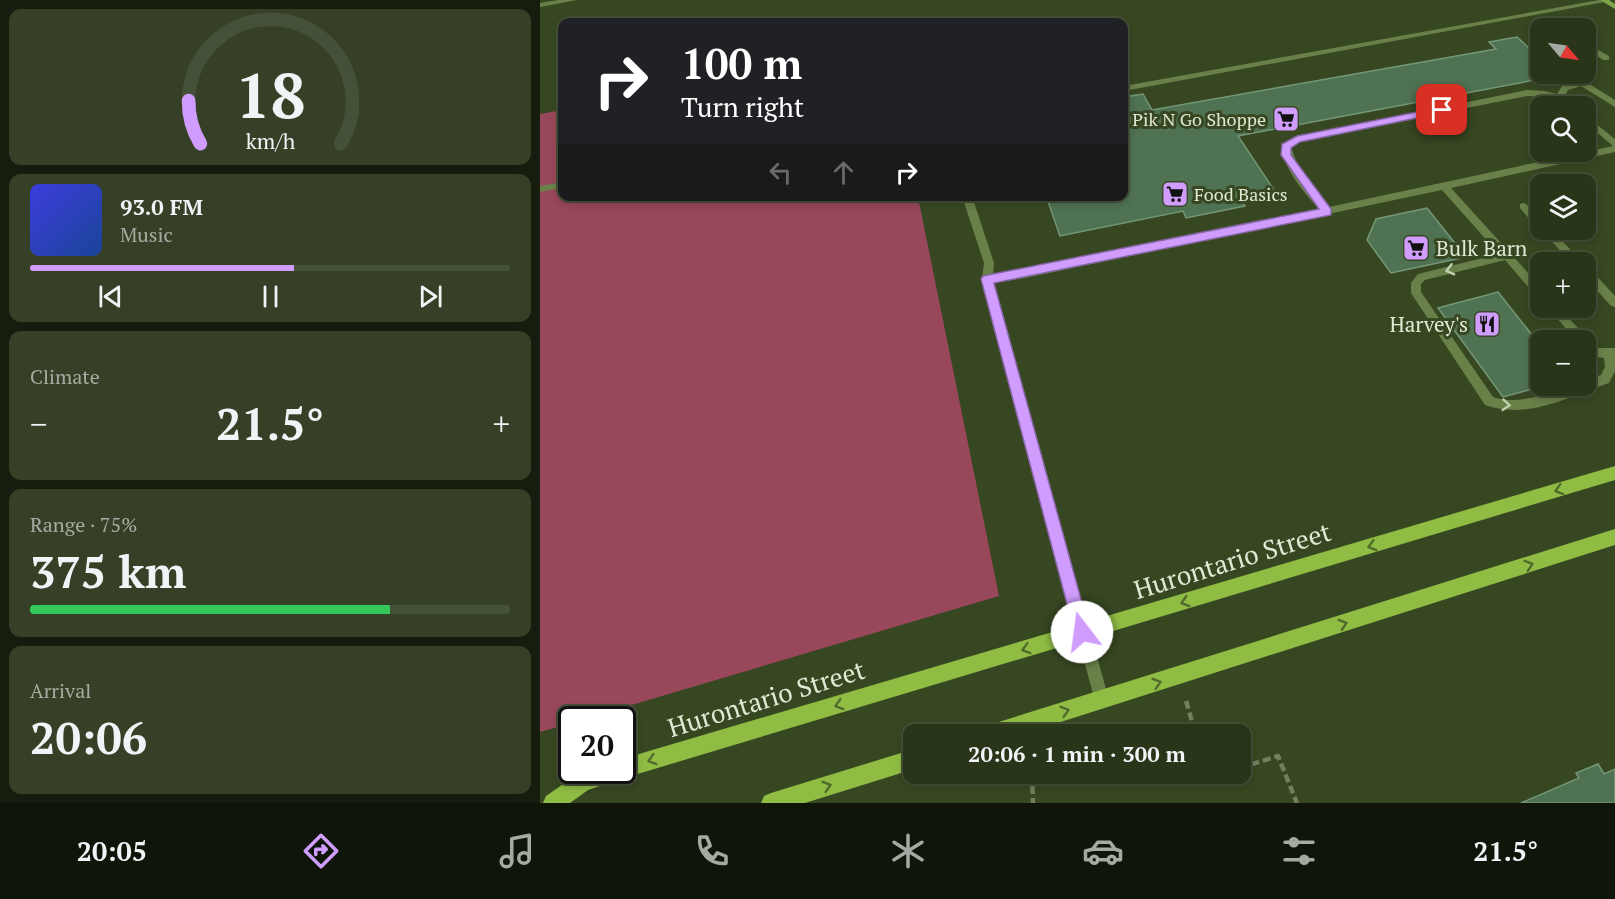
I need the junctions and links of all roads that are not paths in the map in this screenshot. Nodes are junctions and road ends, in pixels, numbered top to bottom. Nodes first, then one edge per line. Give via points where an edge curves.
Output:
1 (573, 0) edge
2 (1605, 1) edge
3 (540, 5) edge
4 (1615, 7) edge
5 (1596, 52) edge
6 (1605, 58) dead end
7 (1572, 84) edge
8 (1590, 84) edge
9 (1128, 88) edge
10 (1557, 96) edge
11 (1561, 96) edge
12 (1615, 104) edge
13 (1596, 127) edge
14 (1615, 144) edge
15 (1615, 149) edge
16 (558, 186) edge
17 (1444, 186) junction
18 (540, 189) edge
19 (969, 201) edge
20 (1523, 206) dead end
21 (1327, 212) junction
22 (1530, 213) edge
23 (1556, 240) edge
24 (1567, 252) edge
25 (1507, 256) junction
26 (987, 279) junction
27 (1530, 282) edge
28 (1596, 283) edge
29 (1615, 303) edge
30 (1562, 318) edge
31 (1573, 330) edge
32 (1596, 353) edge
33 (1612, 354) edge
34 (1596, 382) edge
35 (1553, 396) edge
36 (1615, 473) edge
37 (1615, 537) edge
38 (1082, 632) junction
39 (1101, 700) junction
40 (1024, 724) edge
41 (903, 762) edge
42 (636, 765) edge
43 (579, 784) edge
44 (553, 803) edge
45 (771, 803) edge

1 - 3 lane
2 - 4 main road
2 - 9 lane
5 - 6 lane
7 - 11 lane
8 - 12 lane
10 - 21 lane via 1527,93 1297,139 1286,146 1286,155
13 - 14 lane
15 - 17 lane
16 - 18 lane
17 - 21 lane
17 - 25 lane
19 - 26 lane via 989,263
20 - 22 lane
21 - 26 lane
23 - 24 lane
25 - 27 lane
25 -> 35 lane via 1422,277 1416,283 1416,293 1489,401 1502,407 1526,405
26 - 38 lane
28 - 29 lane
30 - 31 lane
32 - 33 lane
33 - 34 lane via 1605,379
36 -> 38 main road, Hurontario Street
39 -> 37 main road
38 - 39 lane
38 -> 42 main road, Hurontario Street
40 -> 39 main road
45 -> 41 main road
43 - 44 main road

